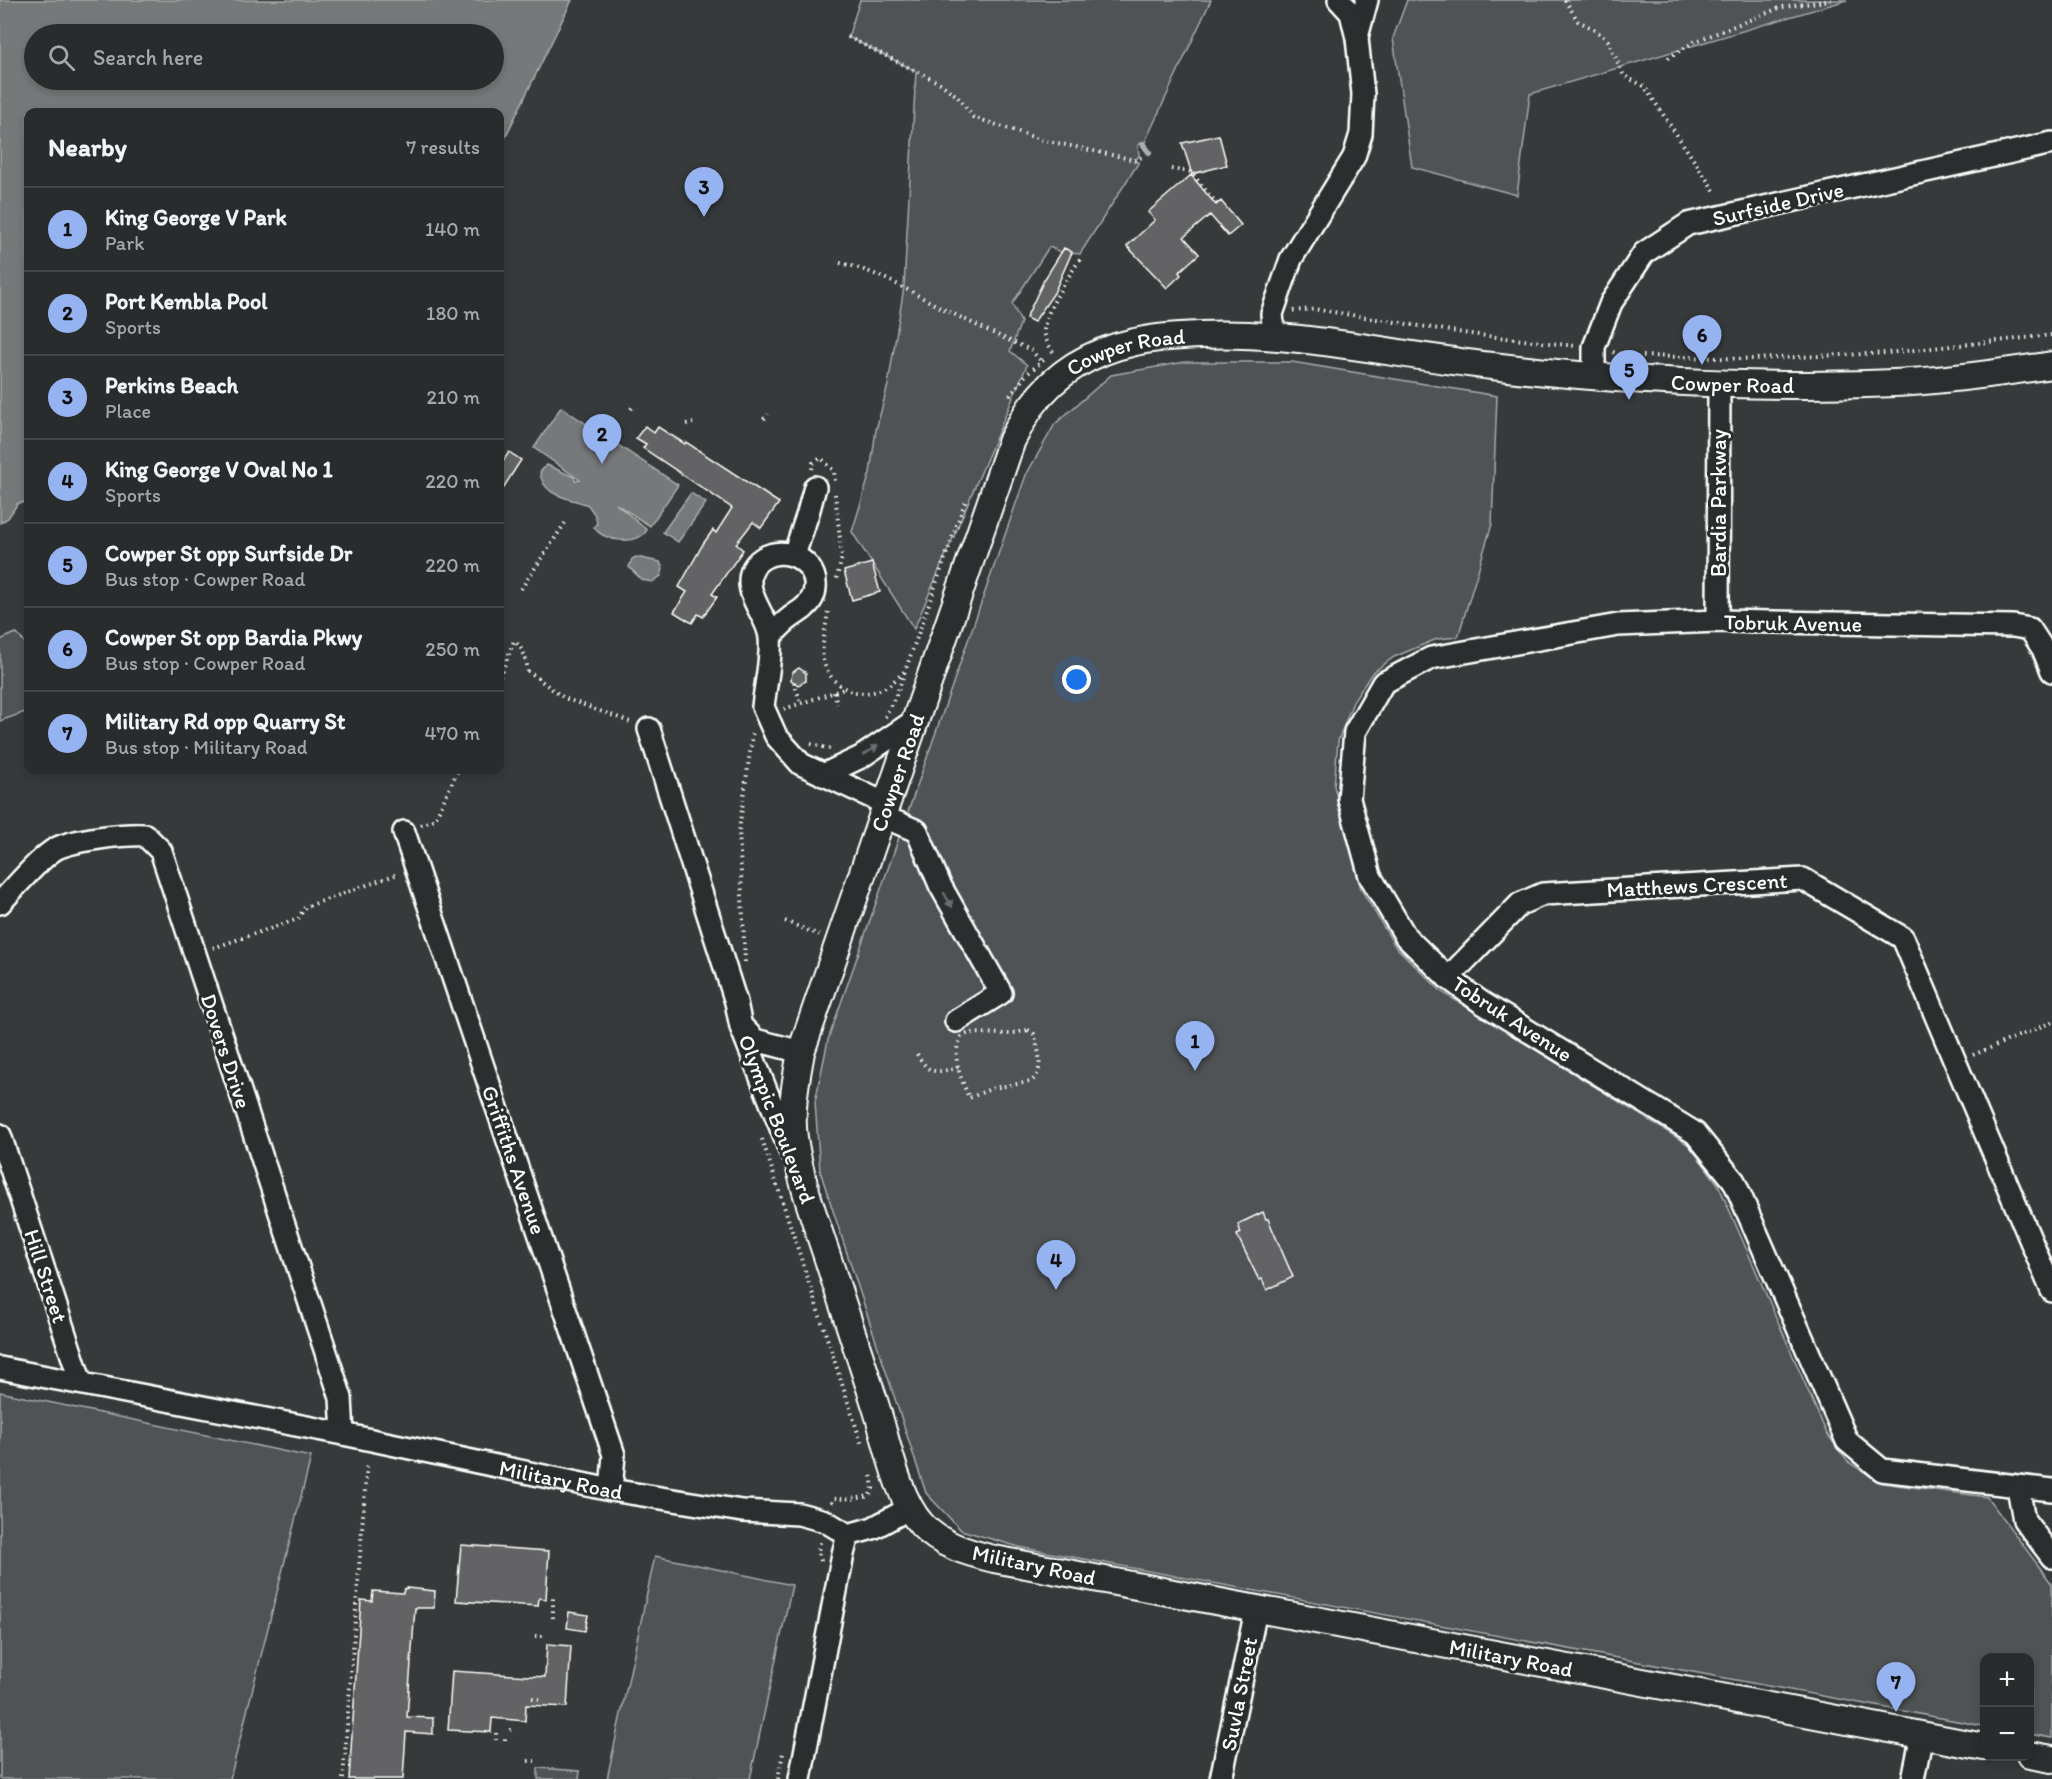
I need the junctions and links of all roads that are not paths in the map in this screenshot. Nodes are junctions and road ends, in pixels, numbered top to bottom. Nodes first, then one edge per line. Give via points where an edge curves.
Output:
1 (1339, 0) edge
2 (1367, 0) edge
3 (1357, 38) junction
4 (2052, 143) edge
5 (1273, 325) junction
6 (2052, 365) edge
7 (1594, 377) junction
8 (1719, 385) junction
9 (815, 488) dead end
10 (794, 555) junction
11 (1718, 621) junction
12 (770, 637) junction
13 (2052, 671) edge
14 (917, 719) junction
15 (649, 729) road end
16 (822, 775) junction
17 (884, 810) junction
18 (404, 832) road end
19 (0, 903) edge
20 (1448, 978) junction
21 (956, 1020) dead end
22 (741, 1027) junction
23 (801, 1052) junction
24 (0, 1135) edge
25 (803, 1185) junction
26 (2052, 1291) edge
27 (0, 1368) edge
28 (81, 1383) junction
29 (343, 1434) junction
30 (2018, 1487) junction
31 (611, 1490) junction
32 (2052, 1490) edge
33 (910, 1508) junction
34 (848, 1535) junction
35 (2052, 1557) edge
36 (1256, 1610) junction
37 (1922, 1735) junction
38 (1980, 1746) edge
39 (2034, 1756) edge
40 (2052, 1759) edge
41 (800, 1779) edge
42 (1221, 1779) edge
43 (1913, 1779) edge

1 - 3 street via 1351,13
2 - 3 street
3 - 5 street via 1363,94 1354,157 1291,260
4 - 7 street, Surfside Drive via 1688,224 1644,253 1611,303 1594,347
5 - 7 main road, Cowper Road via 1491,366
5 - 14 main road, Cowper Road via 1133,342 1108,349 1084,359 1045,390 1012,440
6 - 8 main road, Cowper Road via 1912,382
7 - 8 main road, Cowper Road
8 - 11 street, Bardia Parkway
9 - 10 street
10 - 12 street via 812,572 814,595 806,607
10 - 12 street via 771,555 755,566 751,575 752,592
11 - 13 street, Tobruk Avenue via 2013,626 2030,629
11 - 20 street, Tobruk Avenue via 1618,625 1431,658 1383,683 1355,732 1349,799 1370,876 1406,937
12 - 16 street via 763,707 766,717 776,736 801,764
16 -> 14 street via 861,757
14 - 17 main road, Cowper Road
15 - 22 street, Olympic Boulevard
16 - 17 street
17 -> 21 street via 916,831 940,885 1001,993
17 - 23 main road, Cowper Road
18 - 31 street, Griffiths Avenue via 614,1455
19 - 29 street, Dovers Drive via 47,855 71,844 145,835 160,851 341,1398
20 - 26 street, Matthews Crescent via 1520,904 1543,894 1803,879 1903,938
20 - 30 street, Tobruk Avenue via 1695,1133 1734,1181 1847,1441 1882,1470
22 - 23 street via 755,1040
22 - 25 street, Olympic Boulevard
23 - 25 main road, Cowper Road via 793,1118
24 - 28 street, Hill Street
25 - 33 main road, Olympic Boulevard
27 - 28 street, Military Road
28 - 29 street, Military Road
29 - 31 street, Military Road
30 - 32 street, Tobruk Avenue
30 - 35 street via 2024,1520
31 - 34 street, Military Road via 742,1511 799,1514 825,1521
33 - 34 street via 873,1528
33 - 36 main road, Military Road via 936,1536 972,1553
34 - 41 street
36 - 37 main road, Military Road
36 - 42 street, Suvla Street
37 - 38 main road, Military Road
37 - 43 street
39 - 40 main road

